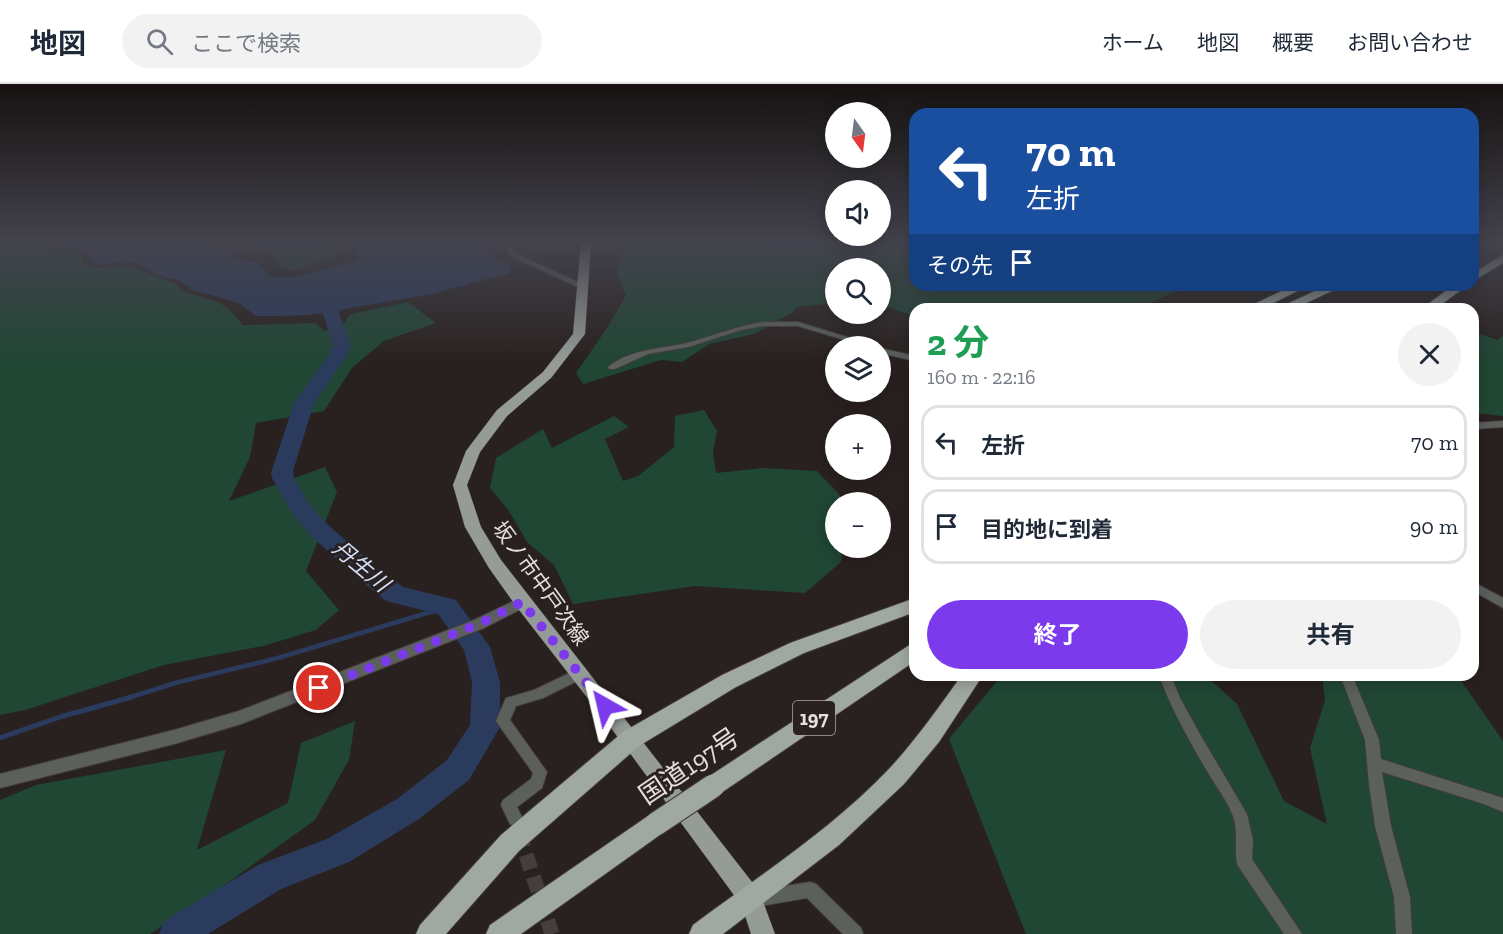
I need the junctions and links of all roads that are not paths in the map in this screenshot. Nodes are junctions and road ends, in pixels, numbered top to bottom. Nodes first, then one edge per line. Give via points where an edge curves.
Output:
1 (575, 283) edge
2 (583, 283) edge
3 (583, 286) junction
4 (1297, 291) edge
5 (1300, 291) edge
6 (1453, 291) edge
7 (1266, 303) edge
8 (1288, 303) edge
9 (1436, 303) edge
10 (838, 336) edge
11 (891, 353) edge
12 (909, 357) edge
13 (612, 367) dead end
14 (1503, 424) edge
15 (1479, 426) edge
16 (1479, 590) edge
17 (522, 602) junction
18 (1503, 604) edge
19 (909, 607) edge
20 (909, 655) edge
21 (580, 673) junction
22 (969, 681) edge
23 (1167, 681) edge
24 (1348, 681) edge
25 (631, 739) junction
26 (1374, 763) junction
27 (0, 781) edge
28 (1503, 805) edge
29 (515, 819) tunnel mouth
30 (751, 899) junction
31 (429, 934) edge
32 (499, 934) edge
33 (702, 934) edge
34 (763, 934) edge
35 (855, 934) edge
36 (1294, 934) edge
37 (1404, 934) edge

1 - 3 street
2 - 3 main road, 坂ノ市中戸次線
3 - 17 main road, 坂ノ市中戸次線 via 579,334 547,375 502,413 473,451 460,485 473,527
4 - 7 highway
5 - 8 highway
6 - 9 highway
10 - 13 street via 798,324 763,324 646,352
11 - 12 street
14 - 15 street
16 - 18 street
17 - 21 main road, 坂ノ市中戸次線
17 - 27 street via 440,640 241,717
19 - 25 highway via 798,648 729,681
20 - 32 highway, 国道197号 / 197, bridge
21 - 25 main road, 坂ノ市中戸次線
21 - 29 street via 540,695 511,702 503,721 540,772 537,783 507,805
22 - 30 highway via 896,777 831,837
23 - 36 street via 1196,740 1240,814 1244,861
24 - 26 street via 1372,740
25 - 30 main road, 坂ノ市中戸次線
25 - 31 highway via 510,843
26 - 28 street
26 - 37 street via 1383,826 1402,897
30 - 33 highway
30 - 34 main road, 坂ノ市中戸次線
30 - 35 street via 810,890

